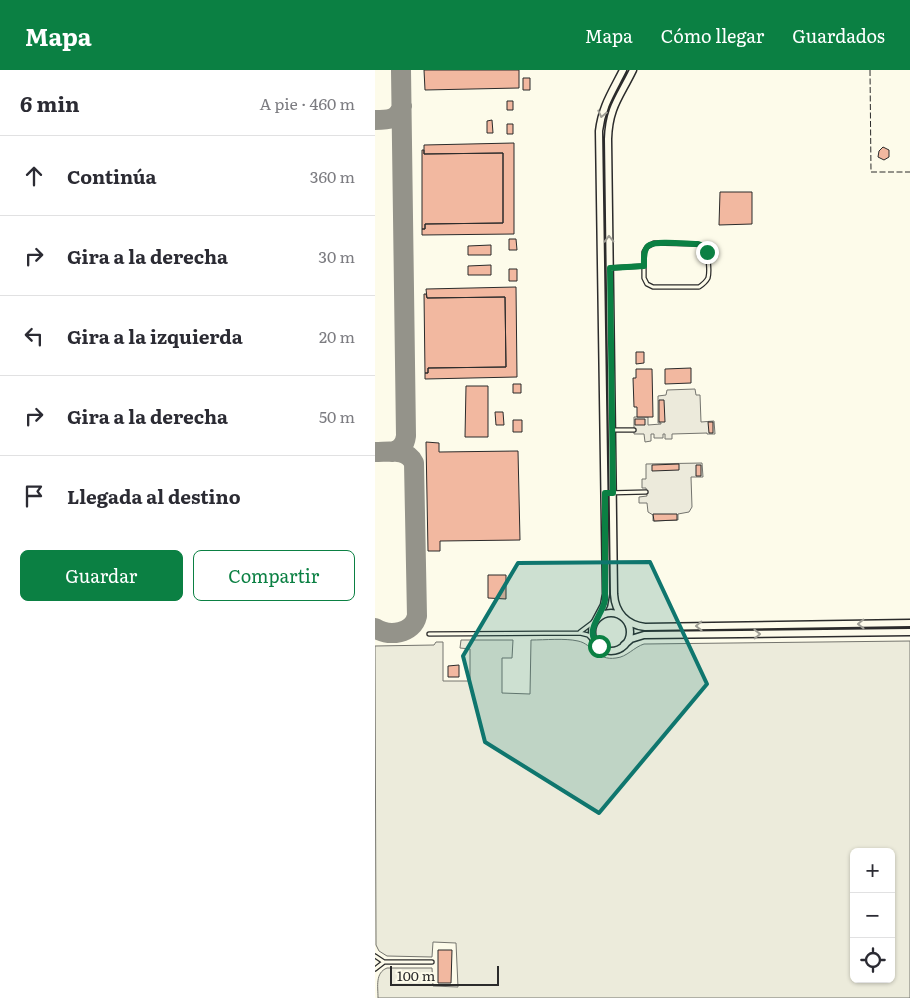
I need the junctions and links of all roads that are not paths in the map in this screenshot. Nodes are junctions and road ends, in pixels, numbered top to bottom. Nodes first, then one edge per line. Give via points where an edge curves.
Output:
1 (623, 70) edge
2 (633, 70) edge
3 (644, 266) junction
4 (610, 268) junction
5 (612, 430) junction
6 (634, 430) dead end
7 (647, 492) dead end
8 (605, 493) junction
9 (613, 493) junction
10 (623, 618) junction
11 (596, 620) junction
12 (910, 623) edge
13 (910, 632) edge
14 (580, 633) junction
15 (429, 634) dead end
16 (596, 643) junction
17 (624, 645) junction
18 (375, 956) edge
19 (384, 962) junction
20 (432, 962) dead end
21 (375, 969) edge

1 -> 8 street via 607,99 599,131
4 -> 2 street via 608,132 615,103
3 - 3 lane via 644,252 654,244 697,244 704,246 707,252 708,278 699,287 653,287 644,278
3 - 4 lane
4 - 5 street
5 - 6 lane
5 - 9 street
7 - 9 lane
8 - 9 lane
8 - 11 street via 606,594
9 - 10 street via 615,599
10 - 11 street via 609,613
12 -> 10 street via 645,627
10 - 17 street via 629,626
11 - 14 lane
11 - 16 street via 592,629
17 -> 13 street via 644,635
14 - 15 lane
14 - 16 lane via 588,635
16 - 17 street via 607,650 616,650
18 - 19 lane
19 - 20 lane
19 - 21 lane

